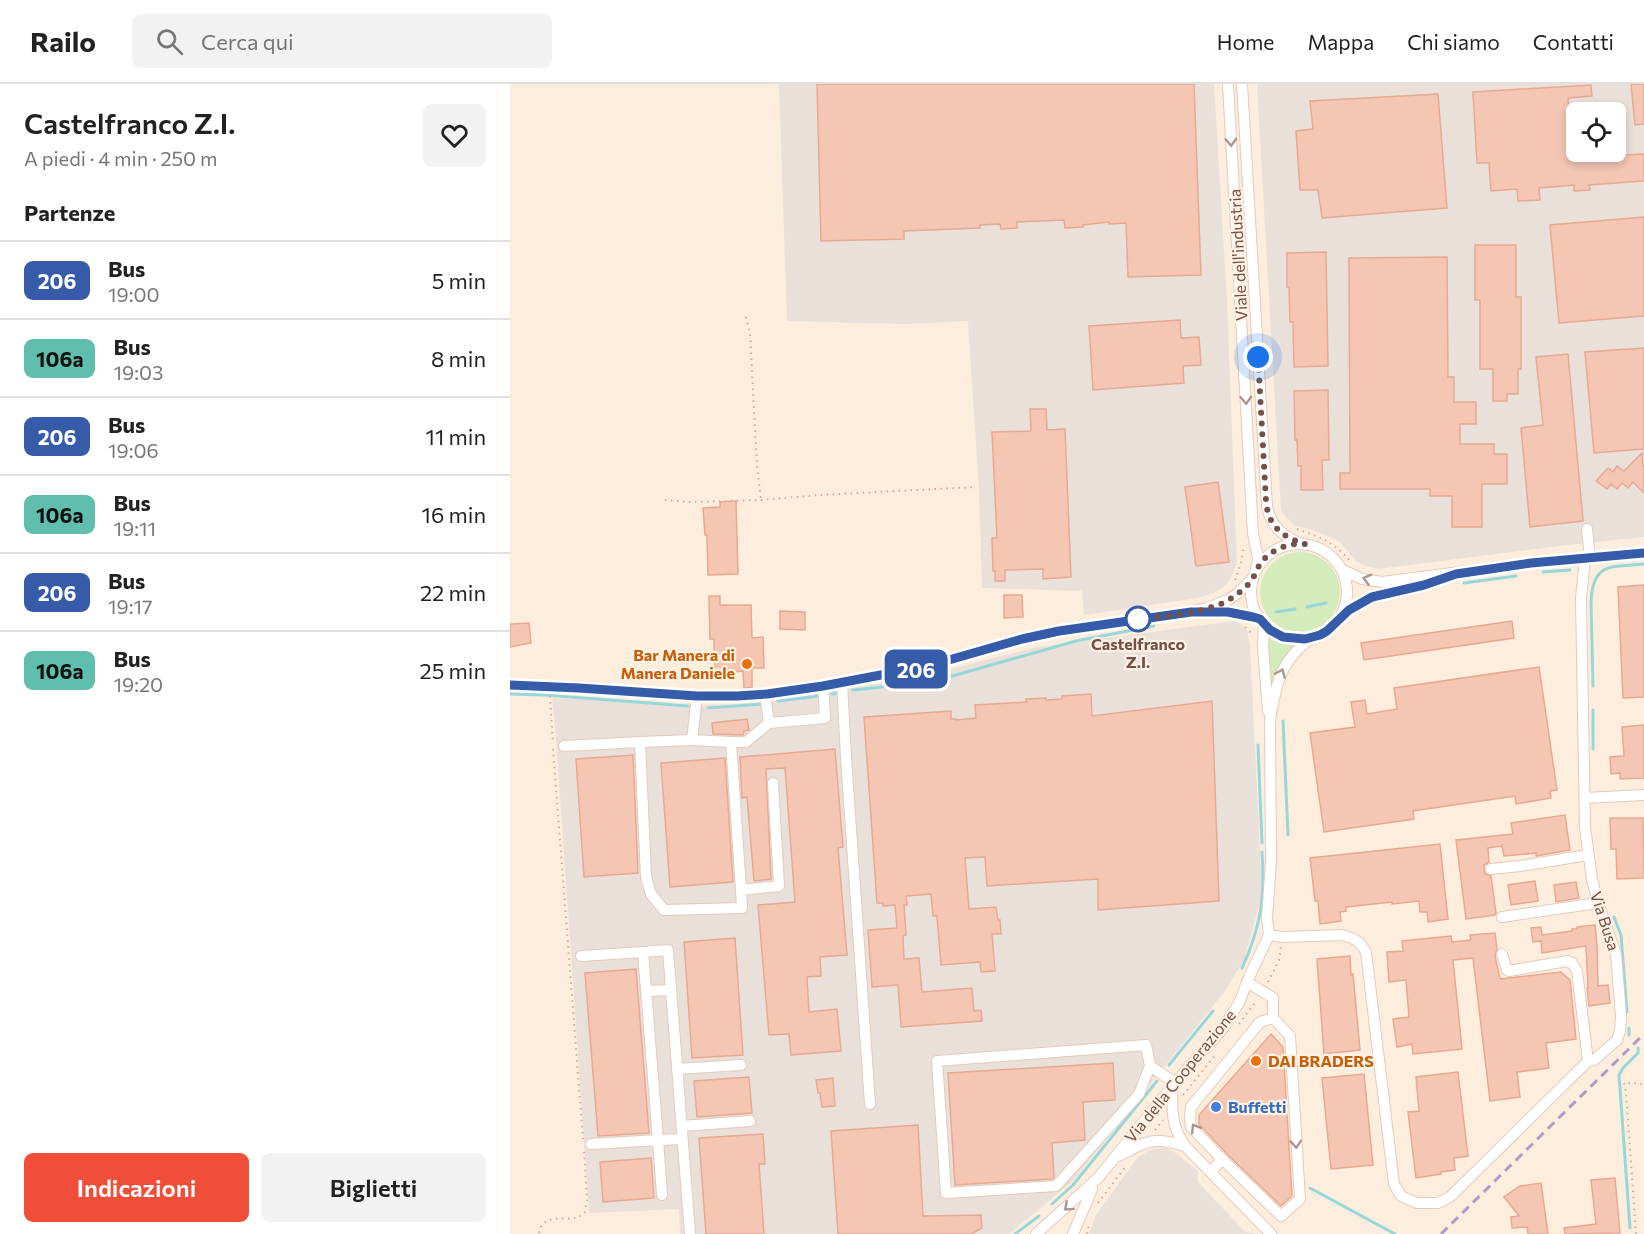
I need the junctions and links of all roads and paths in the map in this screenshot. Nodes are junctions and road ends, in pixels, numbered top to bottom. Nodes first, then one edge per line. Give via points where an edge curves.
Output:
1 (1228, 84) edge
2 (1242, 84) edge
3 (746, 317) dead end
4 (976, 487) dead end
5 (761, 500) junction
6 (665, 501) dead end
7 (1295, 528) dead end
8 (1587, 529) dead end
9 (1245, 541) dead end
10 (1305, 544) junction
11 (1644, 553) edge
12 (1587, 558) junction
13 (1353, 564) dead end
14 (1341, 569) junction
15 (1255, 574) junction
16 (1456, 574) junction
17 (1419, 577) junction
18 (1233, 584) dead end
19 (1385, 593) junction
20 (1191, 612) junction
21 (1338, 620) junction
22 (1240, 622) dead end
23 (1262, 622) junction
24 (1313, 637) junction
25 (1253, 644) dead end
26 (842, 682) junction
27 (510, 686) edge
28 (823, 686) junction
29 (765, 694) junction
30 (697, 696) junction
31 (550, 699) dead end
32 (1270, 720) junction
33 (769, 723) junction
34 (692, 740) junction
35 (640, 742) junction
36 (731, 742) junction
37 (564, 746) dead end
38 (773, 783) dead end
39 (1644, 795) edge
40 (1585, 798) junction
41 (1588, 855) junction
42 (1491, 868) dead end
43 (741, 890) junction
44 (1598, 903) junction
45 (1502, 917) dead end
46 (1269, 935) junction
47 (1280, 951) dead end
48 (643, 952) junction
49 (1502, 954) dead end
50 (580, 956) dead end
51 (1247, 982) junction
52 (1267, 985) dead end
53 (671, 990) junction
54 (646, 991) junction
55 (1273, 1018) junction
56 (1588, 1061) junction
57 (741, 1065) dead end
58 (1150, 1066) junction
59 (677, 1069) junction
60 (1174, 1084) junction
61 (1644, 1084) edge
62 (870, 1104) dead end
63 (1167, 1115) dead end
64 (750, 1121) dead end
65 (681, 1126) junction
66 (1150, 1136) dead end
67 (682, 1139) junction
68 (658, 1140) junction
69 (591, 1144) dead end
70 (1185, 1146) junction
71 (1113, 1159) junction
72 (1222, 1159) junction
73 (1130, 1161) dead end
74 (1211, 1172) junction
75 (1098, 1178) junction
76 (662, 1195) dead end
77 (1095, 1208) dead end
78 (1089, 1225) dead end
79 (539, 1233) edge
80 (690, 1234) edge
81 (1036, 1234) edge
82 (1073, 1234) edge
83 (1087, 1234) edge
84 (1271, 1234) edge
85 (1636, 1234) edge

1 -> 15 street, Viale dell'industria via 1258,559
2 - 10 street, Viale dell'industria via 1267,506 1279,530
3 - 5 path
4 - 5 path
5 - 6 path
7 - 13 path via 1335,545
8 - 12 street, Via Busa
9 - 18 path via 1242,563
10 - 14 street via 1326,552
10 - 15 street via 1277,550 1265,558
11 - 12 street
12 - 16 street
12 - 40 street, Via Busa via 1581,605
17 -> 14 street via 1374,581
14 - 21 street via 1346,599
15 - 20 street via 1228,600
15 - 23 street via 1251,596
16 - 17 street
16 - 19 street
17 - 19 street
19 - 21 street via 1362,602
20 - 23 street via 1228,612
20 - 26 street via 1059,631 928,666
21 - 24 street
22 - 25 path via 1251,633
23 - 24 street via 1283,637
23 - 32 street, Via della Cooperazione
32 -> 24 street, Via della Cooperazione via 1283,668 1295,651
26 - 28 street
26 - 62 street
27 - 30 street
28 - 29 street
28 - 33 street via 825,718
29 - 30 street
29 - 33 street
30 - 34 street
31 - 79 path via 587,1200 585,1212 546,1222
32 - 46 street, Via della Cooperazione
33 - 36 street via 746,742
34 - 35 street
34 - 36 street
35 - 37 street
35 - 43 street via 646,877 651,894 663,910 742,908
36 - 43 street
38 - 43 street via 779,886
39 - 40 street
40 - 41 street, Via Busa
41 - 42 street
41 - 44 street, Via Busa
44 - 45 street
44 - 56 street, Via Busa via 1616,954 1621,1016 1617,1040
46 - 51 street, Via della Cooperazione
46 - 56 street, Via Busa via 1342,935 1360,943 1366,952 1394,1184 1401,1196 1410,1201 1438,1203 1450,1197
47 - 52 path
48 - 50 street
48 - 53 street via 668,950
48 - 54 street
49 - 56 street via 1509,971 1572,963 1577,971
51 - 55 street via 1273,998
51 - 60 street, Via della Cooperazione via 1223,1028
53 - 54 street
53 - 59 street
54 - 68 street
72 -> 55 street via 1191,1127 1191,1107 1260,1022
55 -> 72 street via 1290,1036 1300,1199 1281,1216
57 - 59 street
58 - 58 street via 1139,1094 1056,1186 946,1193 937,1061 1146,1045
58 - 60 street
59 - 65 street
60 - 70 street via 1174,1125
60 - 71 street, Via della Cooperazione
61 - 85 path via 1624,1083
63 - 66 path
64 - 65 street
65 - 67 street
67 - 68 street
67 - 80 street
68 - 69 street
68 - 76 street
70 - 71 street via 1154,1140
70 - 74 street
71 - 75 street, Via della Cooperazione
72 - 74 street
73 - 77 path
74 - 84 street
75 -> 81 street, Via della Cooperazione
75 - 82 street, Via della Cooperazione
78 - 83 path

